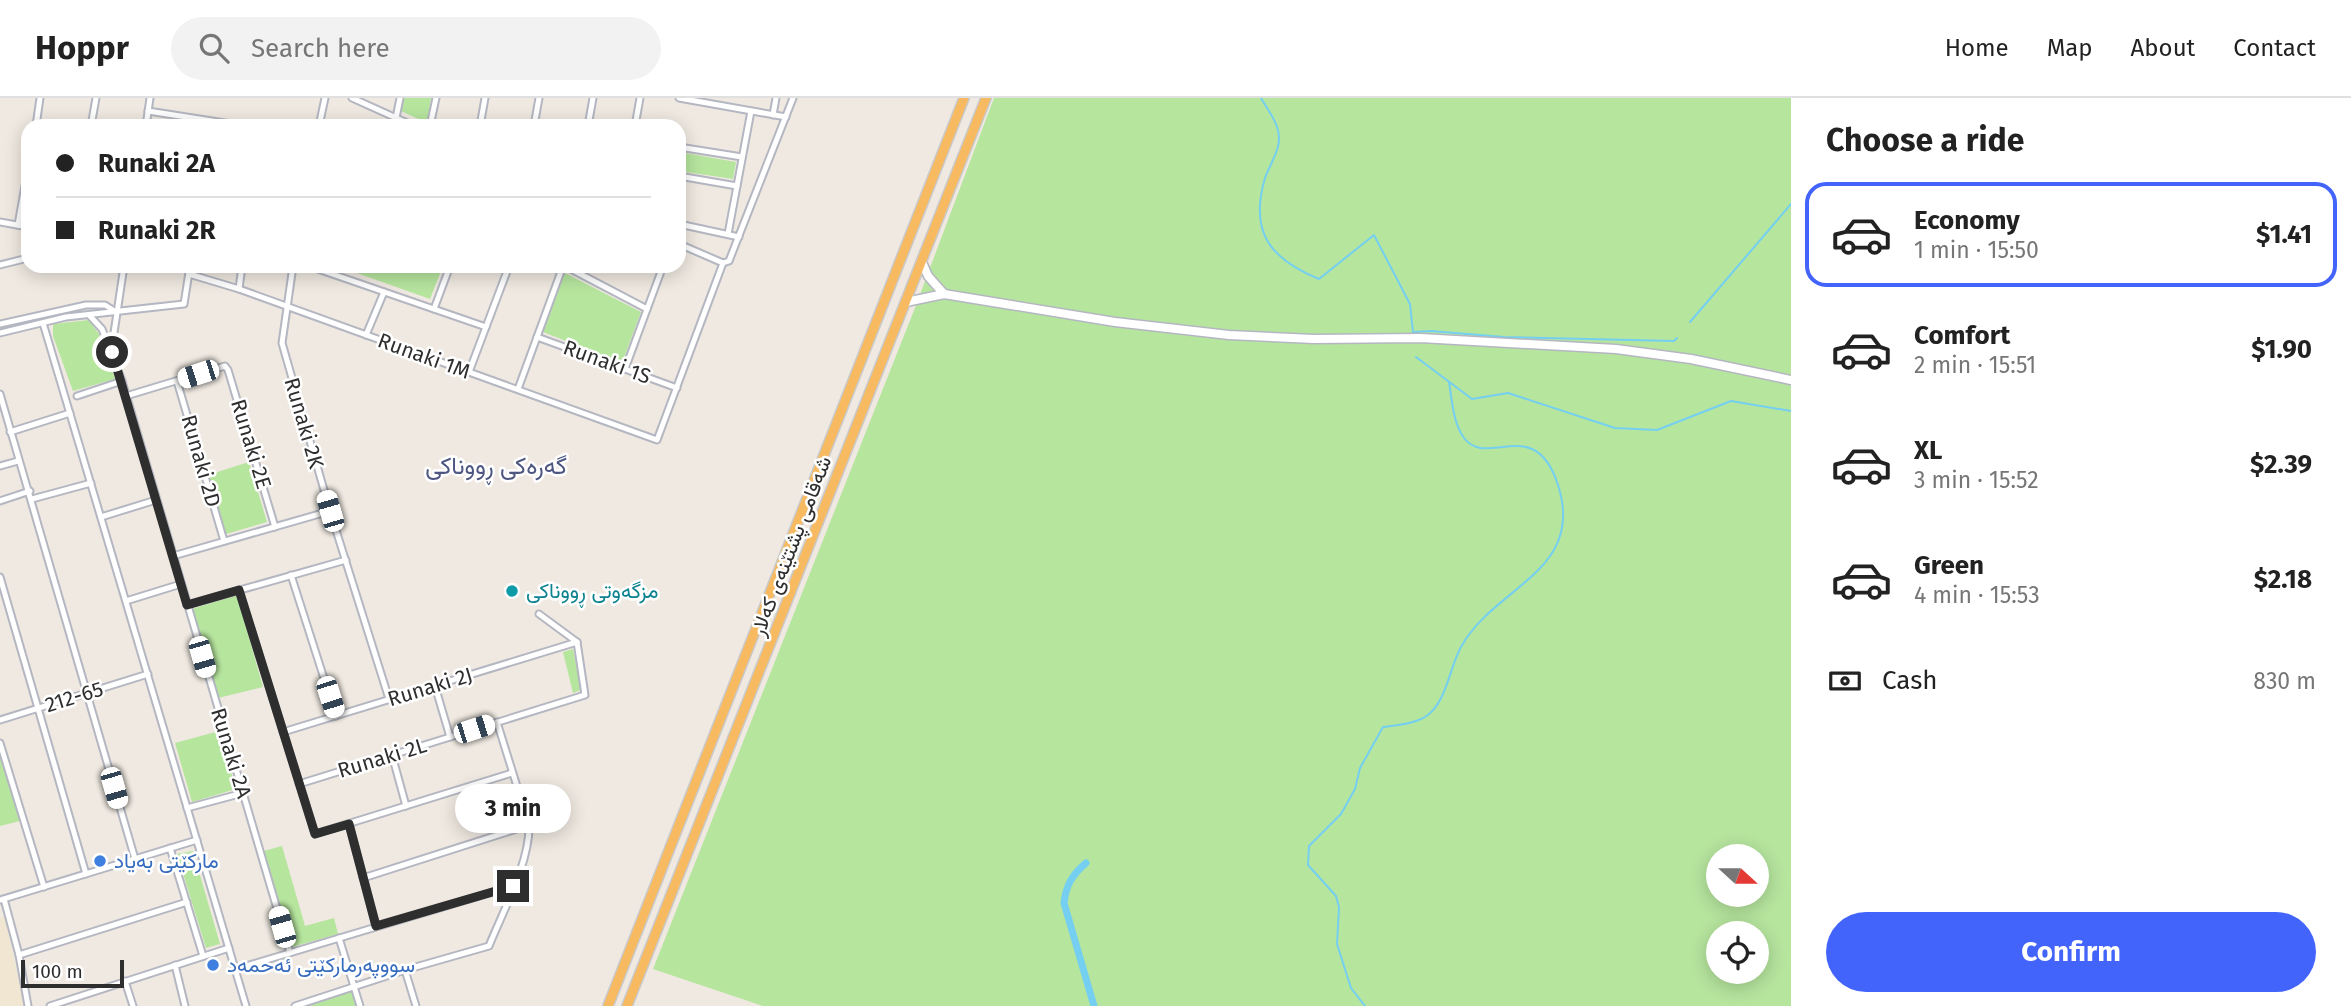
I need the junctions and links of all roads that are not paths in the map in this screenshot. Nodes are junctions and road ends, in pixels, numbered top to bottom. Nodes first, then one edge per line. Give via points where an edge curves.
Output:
1 (40, 98) edge
2 (96, 98) edge
3 (150, 98) edge
4 (325, 98) edge
5 (352, 98) edge
6 (400, 98) edge
7 (436, 98) edge
8 (485, 98) edge
9 (539, 98) edge
10 (593, 98) edge
11 (640, 98) edge
12 (679, 98) edge
13 (727, 98) edge
14 (776, 98) edge
15 (793, 98) edge
16 (964, 98) edge
17 (986, 98) edge
18 (726, 106) junction
19 (148, 111) junction
20 (751, 111) junction
21 (774, 115) junction
22 (786, 117) junction
23 (396, 118) joint
24 (37, 119) edge
25 (92, 119) edge
26 (147, 119) edge
27 (199, 119) edge
28 (320, 119) edge
29 (432, 119) edge
30 (481, 119) edge
31 (535, 119) edge
32 (589, 119) edge
33 (636, 119) edge
34 (686, 148) edge
35 (743, 158) junction
36 (686, 177) edge
37 (737, 186) junction
38 (21, 208) edge
39 (0, 222) edge
40 (18, 225) junction
41 (21, 225) edge
42 (686, 225) edge
43 (728, 234) junction
44 (739, 236) junction
45 (686, 247) edge
46 (21, 260) edge
47 (723, 262) junction
48 (922, 262) junction
49 (0, 265) edge
50 (123, 273) edge
51 (241, 273) edge
52 (292, 273) edge
53 (329, 273) edge
54 (447, 273) edge
55 (506, 273) edge
56 (561, 273) edge
57 (578, 273) edge
58 (660, 273) edge
59 (189, 274) joint
60 (239, 289) junction
61 (384, 292) junction
62 (944, 294) junction
63 (906, 302) junction
64 (286, 306) junction
65 (433, 309) junction
66 (647, 309) junction
67 (116, 312) junction
68 (89, 315) junction
69 (43, 323) junction
70 (0, 324) edge
71 (486, 327) junction
72 (0, 333) edge
73 (366, 335) junction
74 (537, 337) junction
75 (112, 352) junction
76 (625, 369) junction
77 (469, 372) junction
78 (177, 380) junction
79 (1791, 380) edge
80 (122, 381) junction
81 (677, 388) junction
82 (518, 389) junction
83 (0, 394) edge
84 (77, 396) dead end
85 (126, 396) junction
86 (70, 413) junction
87 (10, 432) junction
88 (657, 440) joint
89 (18, 461) junction
90 (0, 466) edge
91 (91, 483) junction
92 (30, 491) junction
93 (32, 499) junction
94 (156, 500) junction
95 (0, 501) edge
96 (330, 511) junction
97 (101, 517) junction
98 (275, 527) junction
99 (224, 541) junction
100 (173, 556) junction
101 (346, 560) junction
102 (291, 575) junction
103 (0, 577) edge
104 (181, 583) junction
105 (239, 590) junction
106 (126, 601) junction
107 (187, 605) junction
108 (539, 614) dead end
109 (758, 623) junction
110 (777, 630) junction
111 (577, 642) junction
112 (148, 674) junction
113 (435, 685) junction
114 (87, 693) junction
115 (389, 699) junction
116 (37, 708) junction
117 (336, 716) junction
118 (0, 720) edge
119 (497, 722) junction
120 (283, 732) junction
121 (450, 737) junction
122 (0, 743) edge
123 (392, 755) junction
124 (512, 773) junction
125 (299, 784) junction
126 (243, 793) junction
127 (406, 806) junction
128 (187, 807) junction
129 (349, 824) junction
130 (529, 825) junction
131 (197, 840) junction
132 (170, 848) junction
133 (135, 859) junction
134 (86, 874) junction
135 (363, 878) junction
136 (513, 886) junction
137 (44, 887) junction
138 (2, 899) edge
139 (187, 902) junction
140 (376, 926) junction
141 (339, 938) junction
142 (229, 948) junction
143 (289, 953) junction
144 (19, 955) junction
145 (204, 956) junction
146 (174, 965) junction
147 (236, 970) junction
148 (405, 970) junction
149 (125, 981) junction
150 (354, 986) junction
151 (77, 996) junction
152 (306, 1004) edge
153 (29, 1006) edge
154 (50, 1006) edge
155 (80, 1006) edge
156 (132, 1006) edge
157 (185, 1006) edge
158 (246, 1006) edge
159 (295, 1006) edge
160 (360, 1006) edge
161 (416, 1006) edge
162 (608, 1006) edge
163 (627, 1006) edge

1 - 24 street
2 - 25 street
3 - 19 street
4 - 28 street
5 - 23 street
6 - 23 street
7 - 29 street
8 - 30 street
9 - 31 street
10 - 32 street
11 - 33 street
12 - 18 street
13 - 18 street
14 - 21 street
15 - 22 street, Runaki 1S
16 - 109 highway, شەقامی پشتێنەی کەلار
17 - 48 highway, شەقامی پشتێنەی کەلار
18 - 20 street
19 - 26 street
19 - 27 street
20 - 21 street
20 - 35 street
21 - 22 street
22 - 44 street, Runaki 1S
34 - 35 street
35 - 37 street
36 - 37 street
37 - 43 street
38 - 40 street
39 - 40 street
40 - 41 street
42 - 43 street
43 - 44 street
44 - 47 street, Runaki 1S via 730,259
45 - 47 street
46 - 49 street
47 - 81 street, Runaki 1S
48 - 62 main road
48 - 63 highway, شەقامی پشتێنەی کەلار
50 - 67 street
51 - 60 street
52 - 64 street, Runaki 2K
53 - 61 street
54 - 65 street
55 - 71 street
56 - 74 street
57 - 66 street
58 - 66 street
59 - 60 street, Runaki 1M
59 - 67 street via 184,304
60 - 64 street, Runaki 1M
61 - 65 street
61 - 73 street
62 - 63 main road
62 - 79 main road via 1197,332 1314,339 1420,338 1639,352
63 - 110 highway, شەقامی پشتێنەی کەلار
64 - 73 street, Runaki 1M
64 - 96 street, Runaki 2K via 282,343
65 - 71 street
66 - 76 street
67 - 68 street
67 - 70 street via 105,304 86,305
67 - 75 street
68 - 69 street
68 - 75 street via 102,329
69 - 72 street
69 - 86 street
71 - 77 street
73 - 77 street, Runaki 1M
74 - 76 street, Runaki 1S
74 - 82 street
75 - 80 street, Runaki 2A
76 - 81 street, Runaki 1S
77 - 82 street, Runaki 1M
78 - 85 street
78 - 98 street, Runaki 2E via 225,366 228,370
78 - 99 street, Runaki 2D
80 - 84 street
80 - 85 street, Runaki 2A
81 - 88 street, Runaki 1S
82 - 88 street, Runaki 1M
83 - 87 street
85 - 94 street, Runaki 2A
86 - 87 street
86 - 91 street
87 - 89 street
89 - 90 street
89 - 92 street
91 - 93 street
91 - 97 street
92 - 93 street
92 - 95 street
93 - 114 street
94 - 97 street
94 - 100 street, Runaki 2A
96 - 98 street
96 - 101 street, Runaki 2K
97 - 106 street
98 - 99 street
99 - 100 street
100 - 104 street, Runaki 2A
101 - 102 street
101 - 115 street, Runaki 2K
102 - 105 street
102 - 117 street
103 - 116 street
104 - 106 street
104 - 107 street, Runaki 2A
105 - 107 street
105 - 120 street
106 - 112 street
107 - 126 street, Runaki 2A
108 - 111 street
109 - 110 highway via 769,622
109 - 162 highway, شەقامی پشتێنەی کەلار
110 - 163 highway, شەقامی پشتێنەی کەلار
111 - 113 street, Runaki 2J
111 - 119 street, Runaki 2L via 585,695
112 - 114 street, 212-65
112 - 128 street
113 - 115 street, Runaki 2J
113 - 121 street
114 - 116 street, 212-65
114 - 133 street
115 - 117 street, Runaki 2J
116 - 118 street, 212-65
116 - 134 street
117 - 120 street, Runaki 2J
119 - 121 street, Runaki 2L
119 - 124 street
120 - 125 street
121 - 123 street, Runaki 2L
122 - 137 street
123 - 125 street, Runaki 2L
123 - 127 street
124 - 127 street
124 - 130 street
125 - 129 street via 315,834
126 - 128 street
126 - 143 street, Runaki 2A
127 - 129 street
128 - 131 street
129 - 135 street
130 - 135 street
130 - 136 street
131 - 132 street
131 - 142 street
132 - 133 street
132 - 139 street
133 - 134 street
134 - 137 street
135 - 140 street
136 - 140 street
136 - 148 street via 489,946
137 - 138 street
138 - 144 street
139 - 144 street
139 - 145 street
140 - 141 street
141 - 143 street
141 - 150 street
142 - 145 street
142 - 147 street
143 - 147 street
144 - 153 street
145 - 146 street
146 - 149 street
146 - 157 street
147 - 158 street
148 - 150 street
148 - 161 street
149 - 151 street
149 - 156 street
150 - 152 street
150 - 160 street
151 - 154 street
151 - 155 street
152 - 159 street

